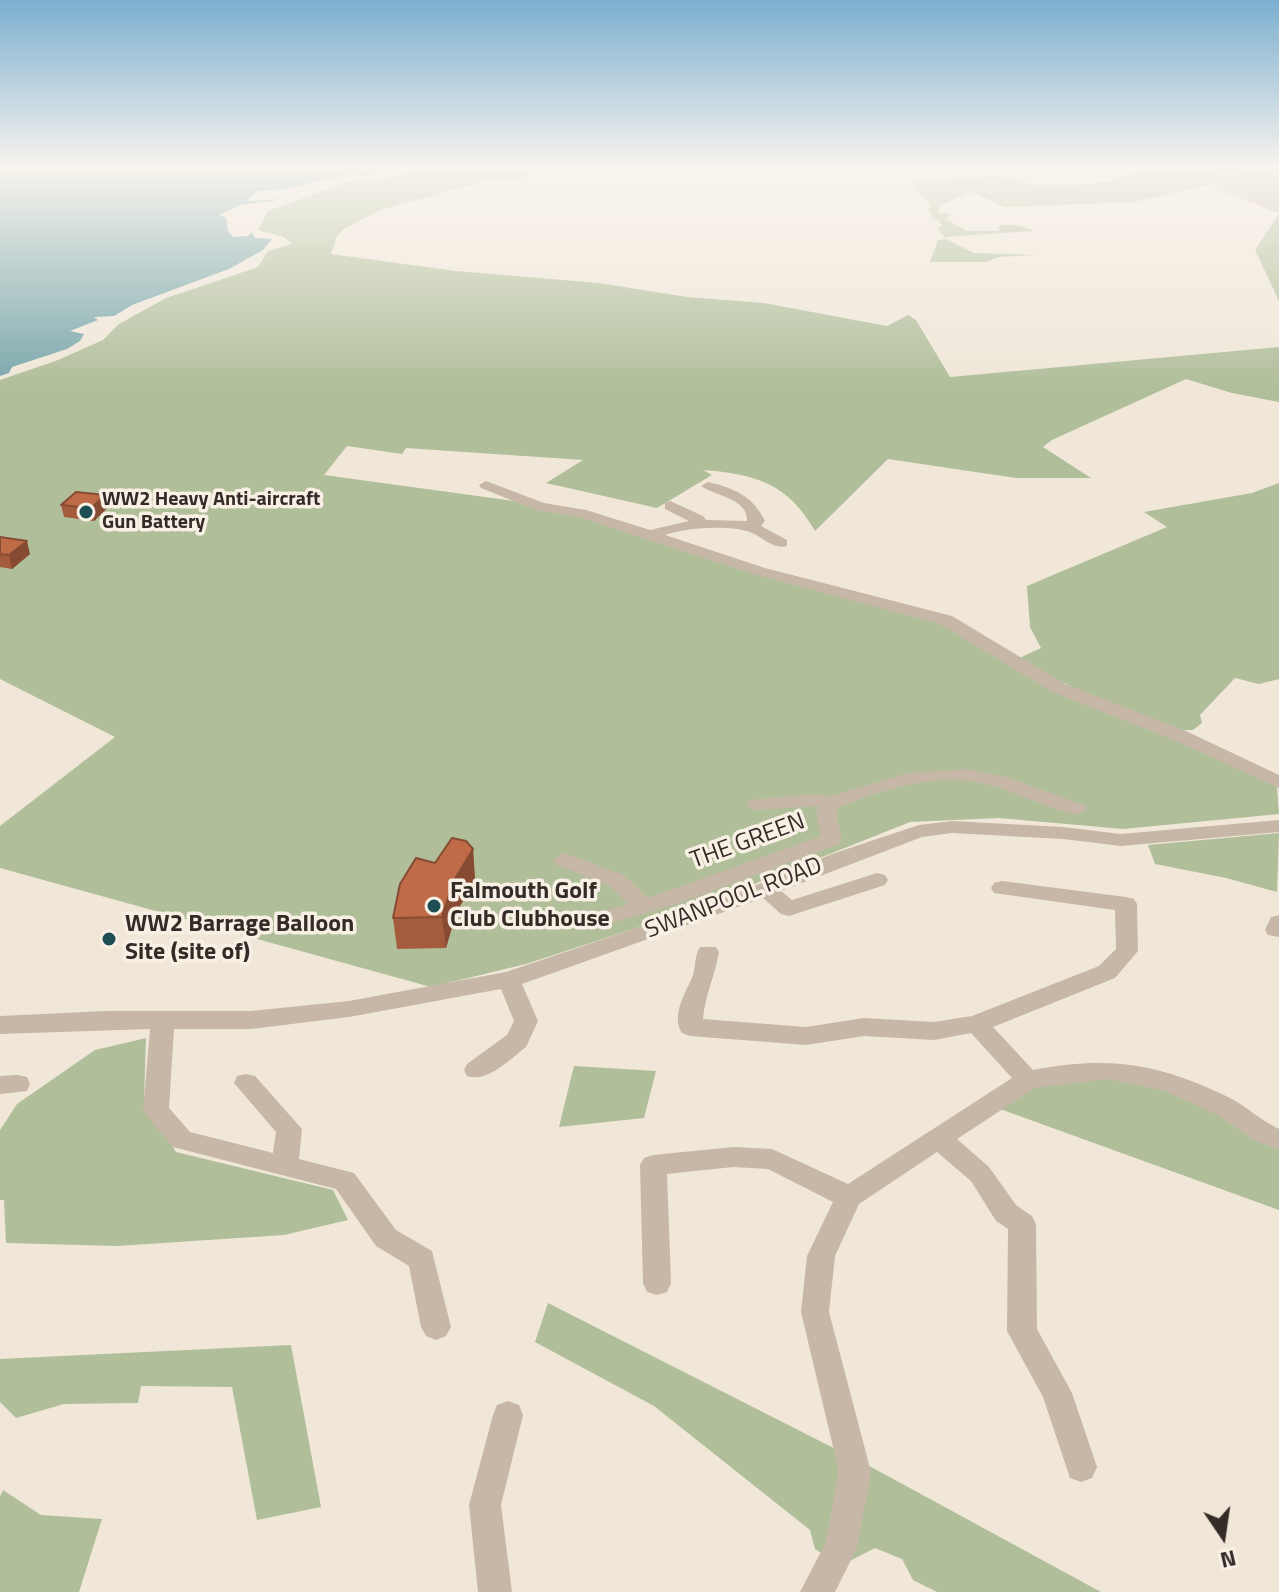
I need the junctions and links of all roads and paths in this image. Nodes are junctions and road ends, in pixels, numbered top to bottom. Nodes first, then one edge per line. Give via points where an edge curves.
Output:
1 (486, 485) dead end
2 (708, 486) dead end
3 (670, 506) dead end
4 (698, 524) junction
5 (750, 526) junction
6 (650, 536) junction
7 (781, 543) dead end
8 (1279, 782) edge
9 (833, 802) junction
10 (756, 804) dead end
11 (1077, 809) dead end
12 (1279, 826) edge
13 (564, 860) dead end
14 (877, 880) dead end
15 (1002, 888) dead end
16 (767, 890) junction
17 (644, 907) junction
18 (604, 918) dead end
19 (708, 952) dead end
20 (509, 980) junction
21 (163, 1019) junction
22 (976, 1024) junction
23 (0, 1025) edge
24 (476, 1070) dead end
25 (1028, 1080) junction
26 (246, 1083) dead end
27 (937, 1137) junction
28 (1279, 1140) edge
29 (285, 1166) junction
30 (849, 1197) junction
31 (657, 1283) dead end
32 (436, 1327) dead end
33 (508, 1415) dead end
34 (1081, 1467) dead end
35 (495, 1592) edge
36 (817, 1592) edge

1 - 6 street via 541,507 581,513
2 - 5 street via 740,497 753,509 757,521
3 - 4 street via 698,519
4 - 5 street
4 - 6 street via 666,527
5 - 7 street
6 - 8 street via 946,620 1059,688
9 - 10 street, THE GREEN
9 - 11 street, THE GREEN via 901,779 961,775 987,778
9 - 17 street, THE GREEN via 826,813 832,839
12 - 16 street, SWANPOOL ROAD via 1121,840 952,827 919,831
13 - 17 street via 616,880
14 - 16 street via 789,909
15 - 22 street via 1126,904 1127,951 1107,972
16 - 20 street, SWANPOOL ROAD
17 - 18 street, THE GREEN
19 - 22 street via 703,980 694,992 690,1027 806,1036 864,1027 934,1031
20 - 21 street, SWANPOOL ROAD via 349,1009 251,1020
20 - 24 street via 526,1021 517,1041
21 - 23 street, SWANPOOL ROAD
21 - 29 street via 156,1111 182,1140
22 - 25 street
25 - 27 street
25 - 28 street via 1093,1071 1137,1074 1200,1095
26 - 29 street via 289,1129
27 - 30 street
27 - 34 street via 980,1174 1006,1213 1022,1224 1022,1331 1057,1393
29 - 32 street via 345,1181 386,1238 422,1259
30 - 31 street via 772,1159 653,1165
30 - 36 street via 821,1256 815,1312 855,1472 841,1548
33 - 35 street via 485,1505

